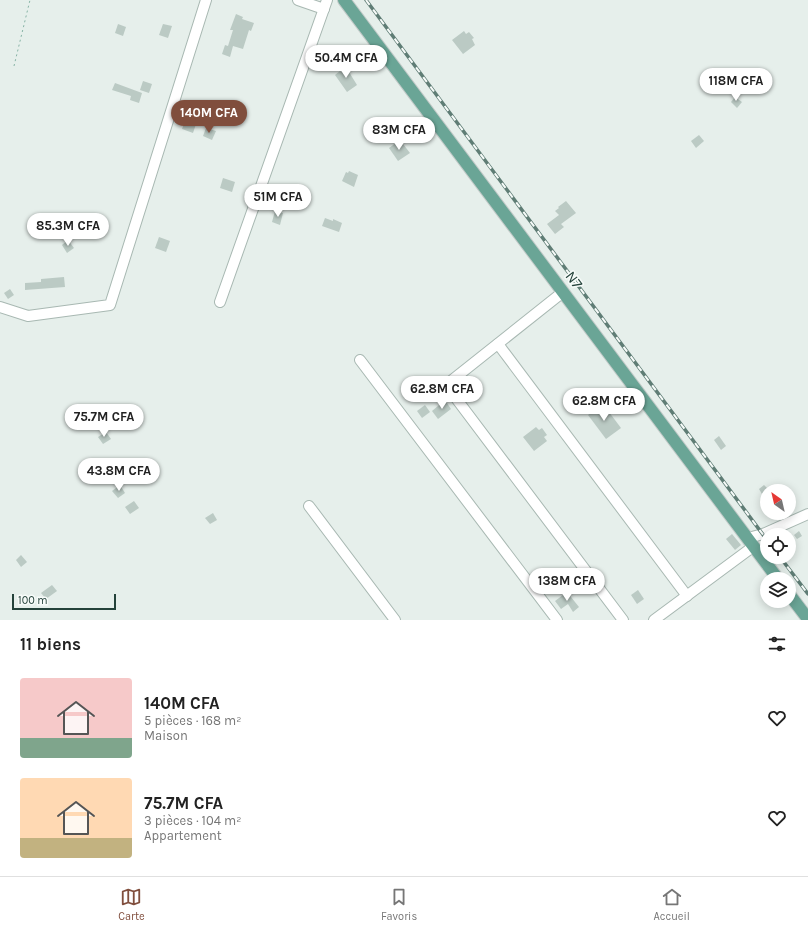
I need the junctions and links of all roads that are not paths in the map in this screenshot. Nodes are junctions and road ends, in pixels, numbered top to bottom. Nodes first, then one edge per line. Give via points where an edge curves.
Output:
1 (206, 0) edge
2 (298, 0) edge
3 (344, 0) edge
4 (325, 5) edge
5 (563, 292) junction
6 (220, 302) dead end
7 (0, 307) edge
8 (498, 344) junction
9 (360, 360) dead end
10 (446, 385) junction
11 (432, 394) dead end
12 (309, 506) dead end
13 (808, 514) edge
14 (751, 542) junction
15 (773, 572) edge
16 (687, 596) junction
17 (796, 603) edge
18 (808, 619) edge
19 (395, 620) edge
20 (557, 620) edge
21 (623, 620) edge
22 (654, 620) edge

1 - 7 street via 110,305 28,316
2 - 4 street
3 - 5 main road, N7
4 - 6 street
5 - 8 street
5 - 14 main road, N7
8 - 10 street
8 - 16 street
9 - 20 street
10 - 11 street
10 - 21 street
12 - 19 street
13 - 14 street via 762,534
14 - 15 main road, N7
14 - 16 street
16 - 22 street
17 - 18 main road

